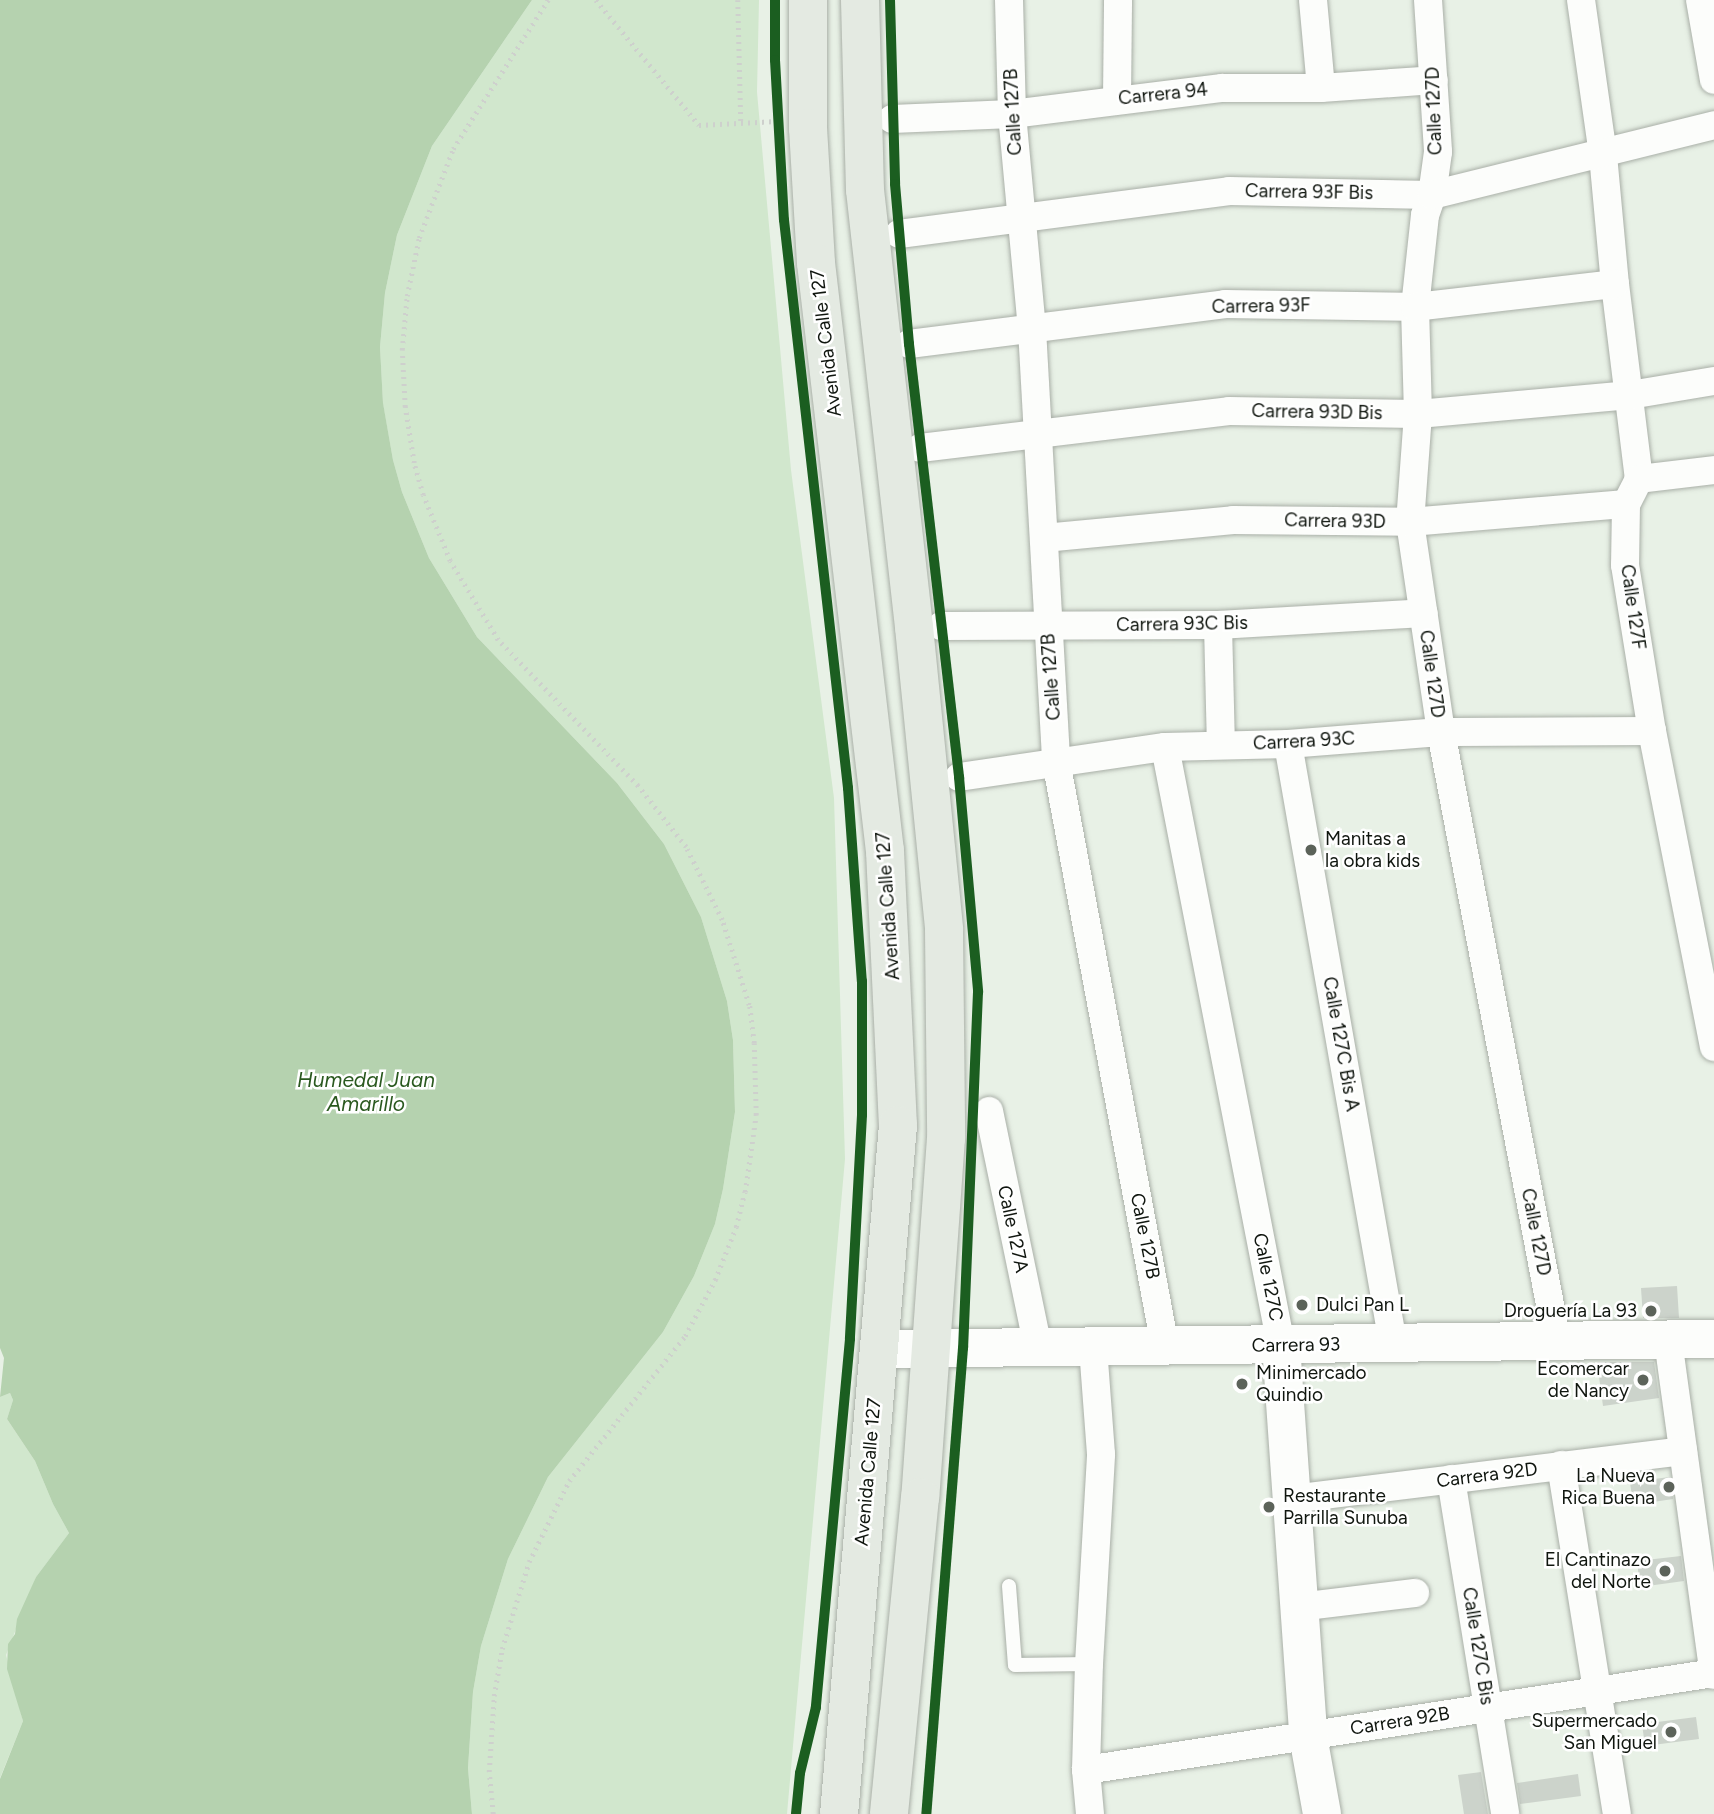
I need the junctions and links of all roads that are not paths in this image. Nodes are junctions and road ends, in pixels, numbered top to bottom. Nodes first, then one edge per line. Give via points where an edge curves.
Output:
1 (808, 0) edge
2 (860, 0) edge
3 (1009, 0) edge
4 (1118, 0) edge
5 (1313, 0) edge
6 (1428, 0) edge
7 (1581, 0) edge
8 (1700, 0) edge
9 (1434, 80) junction
10 (1714, 80) edge
11 (1321, 88) junction
12 (1117, 99) junction
13 (1012, 114) junction
14 (892, 119) dead end
15 (1714, 125) edge
16 (1603, 155) junction
17 (1432, 195) junction
18 (1021, 216) junction
19 (899, 234) dead end
20 (1615, 284) junction
21 (1415, 307) junction
22 (1032, 329) junction
23 (908, 344) dead end
24 (1714, 382) edge
25 (1630, 395) junction
26 (1418, 414) junction
27 (1039, 435) junction
28 (920, 448) dead end
29 (1714, 470) edge
30 (1640, 480) junction
31 (1626, 504) junction
32 (1410, 522) junction
33 (1044, 538) junction
34 (1424, 613) junction
35 (1048, 625) junction
36 (1217, 625) junction
37 (941, 626) dead end
38 (1652, 731) junction
39 (1441, 732) junction
40 (1288, 744) junction
41 (1221, 745) junction
42 (1165, 747) junction
43 (1056, 761) junction
44 (959, 777) dead end
45 (1705, 940) edge
46 (1714, 1047) edge
47 (989, 1111) dead end
48 (1714, 1339) edge
49 (1668, 1340) junction
50 (1557, 1341) junction
51 (1393, 1343) junction
52 (1281, 1345) junction
53 (1165, 1346) junction
54 (1038, 1347) junction
55 (1093, 1347) junction
56 (932, 1348) junction
57 (879, 1349) junction
58 (1683, 1451) junction
59 (1561, 1465) junction
60 (1451, 1479) junction
61 (1292, 1499) junction
62 (1009, 1586) dead end
63 (1415, 1593) dead end
64 (1300, 1607) junction
65 (1089, 1664) junction
66 (1714, 1674) edge
67 (1598, 1691) junction
68 (1488, 1708) junction
69 (1308, 1735) junction
70 (1086, 1770) junction
71 (839, 1814) edge
72 (889, 1814) edge
73 (1090, 1814) edge
74 (1322, 1814) edge
75 (1505, 1814) edge
76 (1617, 1814) edge

1 - 57 main road, Avenida Calle 127 via 808,128 816,263 875,754 892,942 898,1125
2 - 56 main road via 865,190 944,930 946,1138
3 - 13 street, Calle 127B
4 - 12 street
5 - 11 street
6 - 9 street, Calle 127D
7 - 16 street
8 - 10 street
9 - 11 street, Carrera 94
9 - 17 street, Calle 127D via 1438,152
11 - 12 street, Carrera 94 via 1222,88
12 - 13 street, Carrera 94
13 - 14 street, Carrera 94
13 - 18 street, Calle 127B
15 - 16 street, Carrera 93F Bis
16 - 17 street, Carrera 93F Bis
16 - 20 street
17 - 18 street, Carrera 93F Bis via 1229,191
17 - 21 street, Calle 127D via 1425,215
18 - 19 street, Carrera 93F Bis
18 - 22 street, Calle 127B
20 - 21 street, Carrera 93F
20 - 25 street
21 - 22 street, Carrera 93F via 1225,304
21 - 26 street, Calle 127D
22 - 23 street, Carrera 93F
22 - 27 street, Calle 127B
24 - 25 street, Carrera 93D Bis
25 - 26 street, Carrera 93D Bis
25 - 30 street
26 - 27 street, Carrera 93D Bis via 1229,411
26 - 32 street, Calle 127D
27 - 28 street, Carrera 93D Bis
27 - 33 street, Calle 127B
29 - 30 street
30 - 31 street, Calle 127F
31 - 32 street, Carrera 93D
31 - 38 street, Calle 127F via 1625,565
32 - 33 street, Carrera 93D via 1233,520
32 - 34 street, Calle 127D
33 - 35 street, Calle 127B
34 - 36 street, Carrera 93C Bis
34 - 39 street, Calle 127D
35 - 36 street, Carrera 93C Bis
35 - 37 street, Carrera 93C Bis
35 - 43 street, Calle 127B
36 - 41 street
38 - 39 street, Carrera 93C
38 - 45 street, Calle 127F
39 - 40 street, Carrera 93C
39 - 50 street, Calle 127D
40 - 41 street, Carrera 93C
40 - 51 street, Calle 127C Bis A
41 - 42 street, Carrera 93C
42 - 43 street, Carrera 93C
42 - 52 street, Calle 127C
43 - 44 street, Carrera 93C
43 - 53 street, Calle 127B
45 - 46 street, Calle 127F
47 - 54 street, Calle 127A
48 - 49 street, Carrera 93
49 - 50 street, Carrera 93
49 - 58 street
50 - 51 street, Carrera 93
51 - 52 street, Carrera 93
52 - 53 street, Carrera 93
52 - 61 street, Calle 127C
53 - 55 street, Carrera 93
54 - 55 street, Carrera 93
54 - 56 street, Carrera 93
55 - 65 street via 1101,1454
56 - 57 street, Carrera 93
56 - 72 main road
57 - 71 main road, Avenida Calle 127
58 - 59 street, Carrera 92D
58 - 66 street
59 - 60 street, Carrera 92D
59 - 67 street
60 - 61 street, Carrera 92D
60 - 68 street, Calle 127C Bis
61 - 64 street, Calle 127C
62 - 65 lane via 1014,1665
63 - 64 street
64 - 69 street, Calle 127C
65 - 70 street
66 - 67 street, Carrera 92B
67 - 68 street, Carrera 92B
67 - 76 street
68 - 69 street, Carrera 92B
68 - 75 street, Calle 127C Bis
69 - 70 street, Carrera 92B
69 - 74 street, Calle 127C
70 - 73 street

